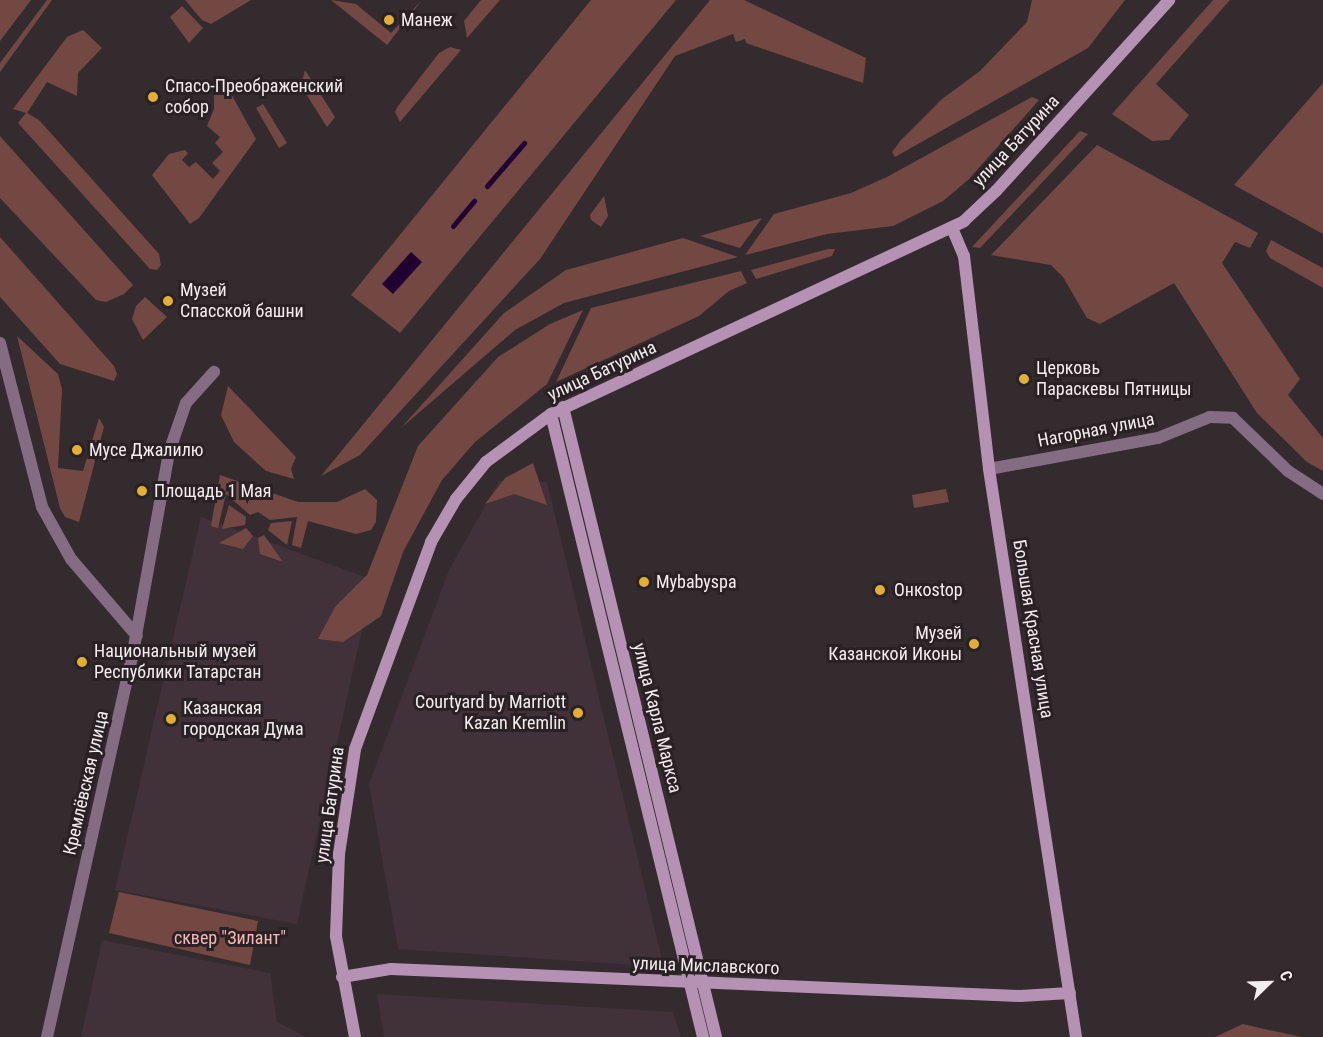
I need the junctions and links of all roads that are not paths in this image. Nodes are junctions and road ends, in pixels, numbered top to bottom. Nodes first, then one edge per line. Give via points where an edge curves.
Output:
1 (1169, 0) edge
2 (952, 228) junction
3 (0, 343) edge
4 (214, 372) dead end
5 (563, 408) junction
6 (551, 414) junction
7 (989, 469) junction
8 (1323, 494) edge
9 (137, 636) junction
10 (342, 977) junction
11 (690, 984) junction
12 (703, 985) junction
13 (1070, 993) junction
14 (47, 1037) edge
15 (355, 1037) edge
16 (704, 1037) edge
17 (716, 1037) edge
18 (1076, 1037) edge

1 - 2 main road, улица Батурина via 996,191
2 - 5 main road, улица Батурина
2 - 7 main road, Большая Красная улица via 964,256
3 - 9 street via 42,507 71,559
4 - 9 street, Кремлёвская улица via 186,403 169,452
5 - 6 main road, улица Батурина
5 - 12 main road, улица Карла Маркса
6 - 10 main road, улица Батурина via 486,462 456,499 431,542 389,650 355,749 345,810 336,936
6 - 11 main road, улица Карла Маркса
7 - 8 street, Нагорная улица via 1158,438 1210,417 1233,418 1288,471
7 - 13 main road, Большая Красная улица
9 - 14 street, Кремлёвская улица
10 - 11 main road, улица Миславского via 391,969
10 - 15 main road, улица Батурина
11 - 12 main road, улица Миславского
11 - 16 main road, улица Карла Маркса
12 - 13 main road, улица Миславского via 1020,996
12 - 17 main road, улица Карла Маркса
13 - 18 main road, Большая Красная улица

